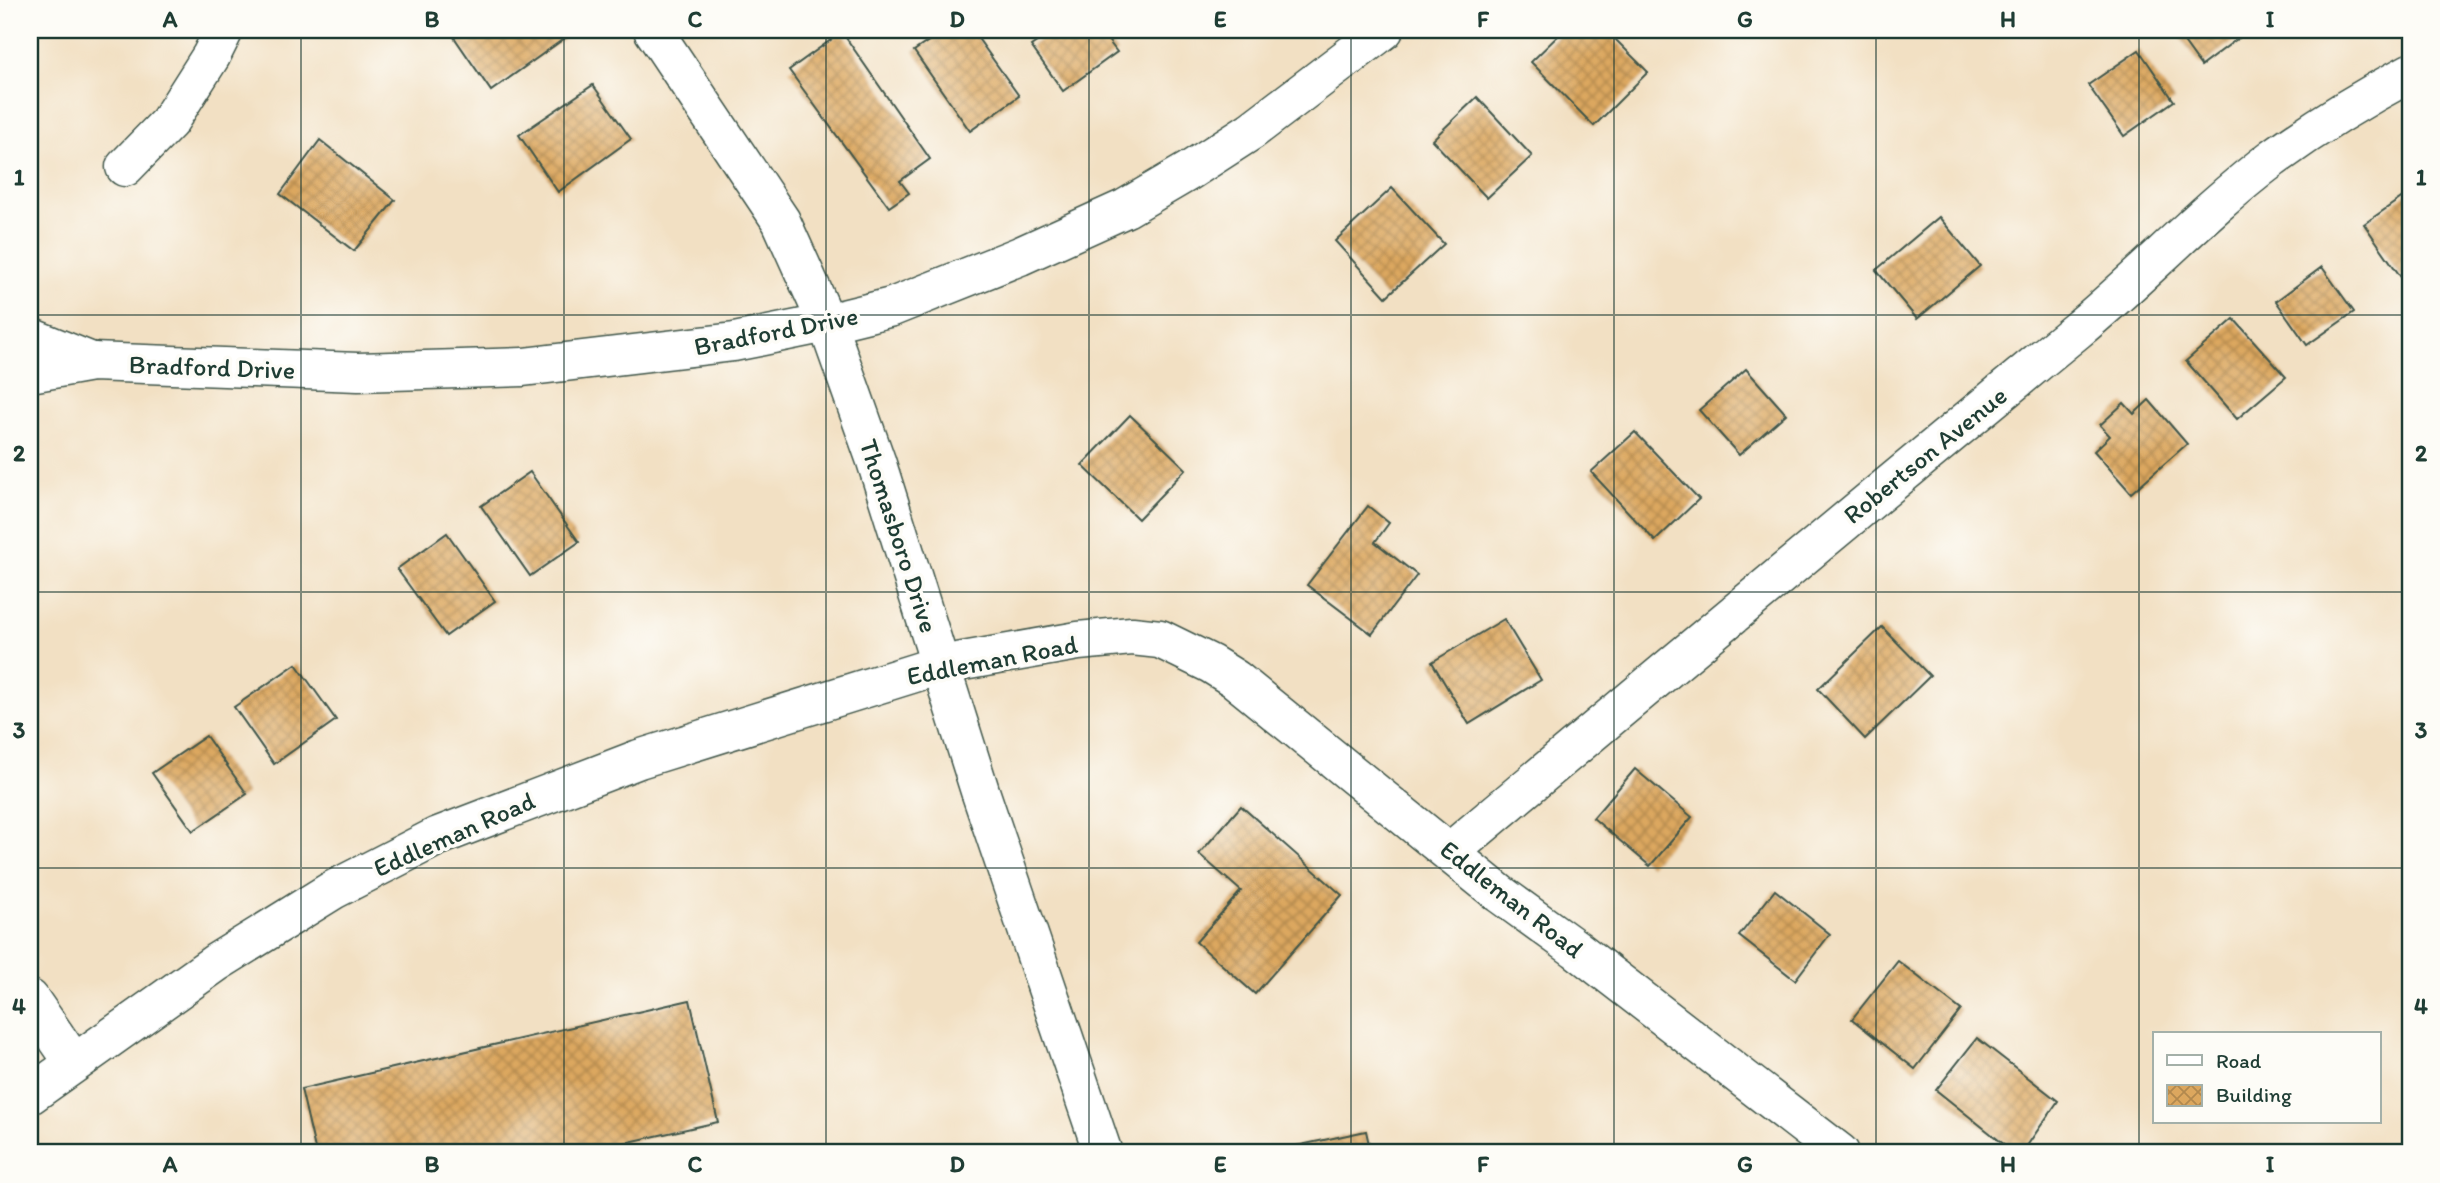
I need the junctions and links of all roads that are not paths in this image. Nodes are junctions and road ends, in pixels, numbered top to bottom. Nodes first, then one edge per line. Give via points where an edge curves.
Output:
1 (224, 30) edge
2 (653, 30) edge
3 (1384, 30) edge
4 (2410, 73) edge
5 (125, 167) dead end
6 (827, 323) junction
7 (30, 337) edge
8 (92, 362) junction
9 (30, 373) edge
10 (940, 664) junction
11 (1451, 852) junction
12 (30, 999) edge
13 (74, 1063) junction
14 (30, 1094) edge
15 (1102, 1153) edge
16 (1840, 1153) edge

1 - 5 street via 169,122
2 - 6 street, Thomasboro Drive via 781,221
3 - 6 street, Bradford Drive via 1251,131 1126,208 948,286 892,307
4 - 11 street, Robertson Avenue via 2273,159 2087,322 1791,564
6 - 8 street, Bradford Drive via 734,342 523,367 358,372
6 - 10 street, Thomasboro Drive
7 - 8 street, Bradford Drive
8 - 9 street, Bradford Drive
10 - 11 street, Eddleman Road via 1078,642 1132,636 1160,639 1235,679
10 - 13 street, Eddleman Road via 639,759 436,837 269,929
10 - 15 street, Thomasboro Drive
11 - 16 street, Eddleman Road
12 - 13 street
13 - 14 street, Eddleman Road

